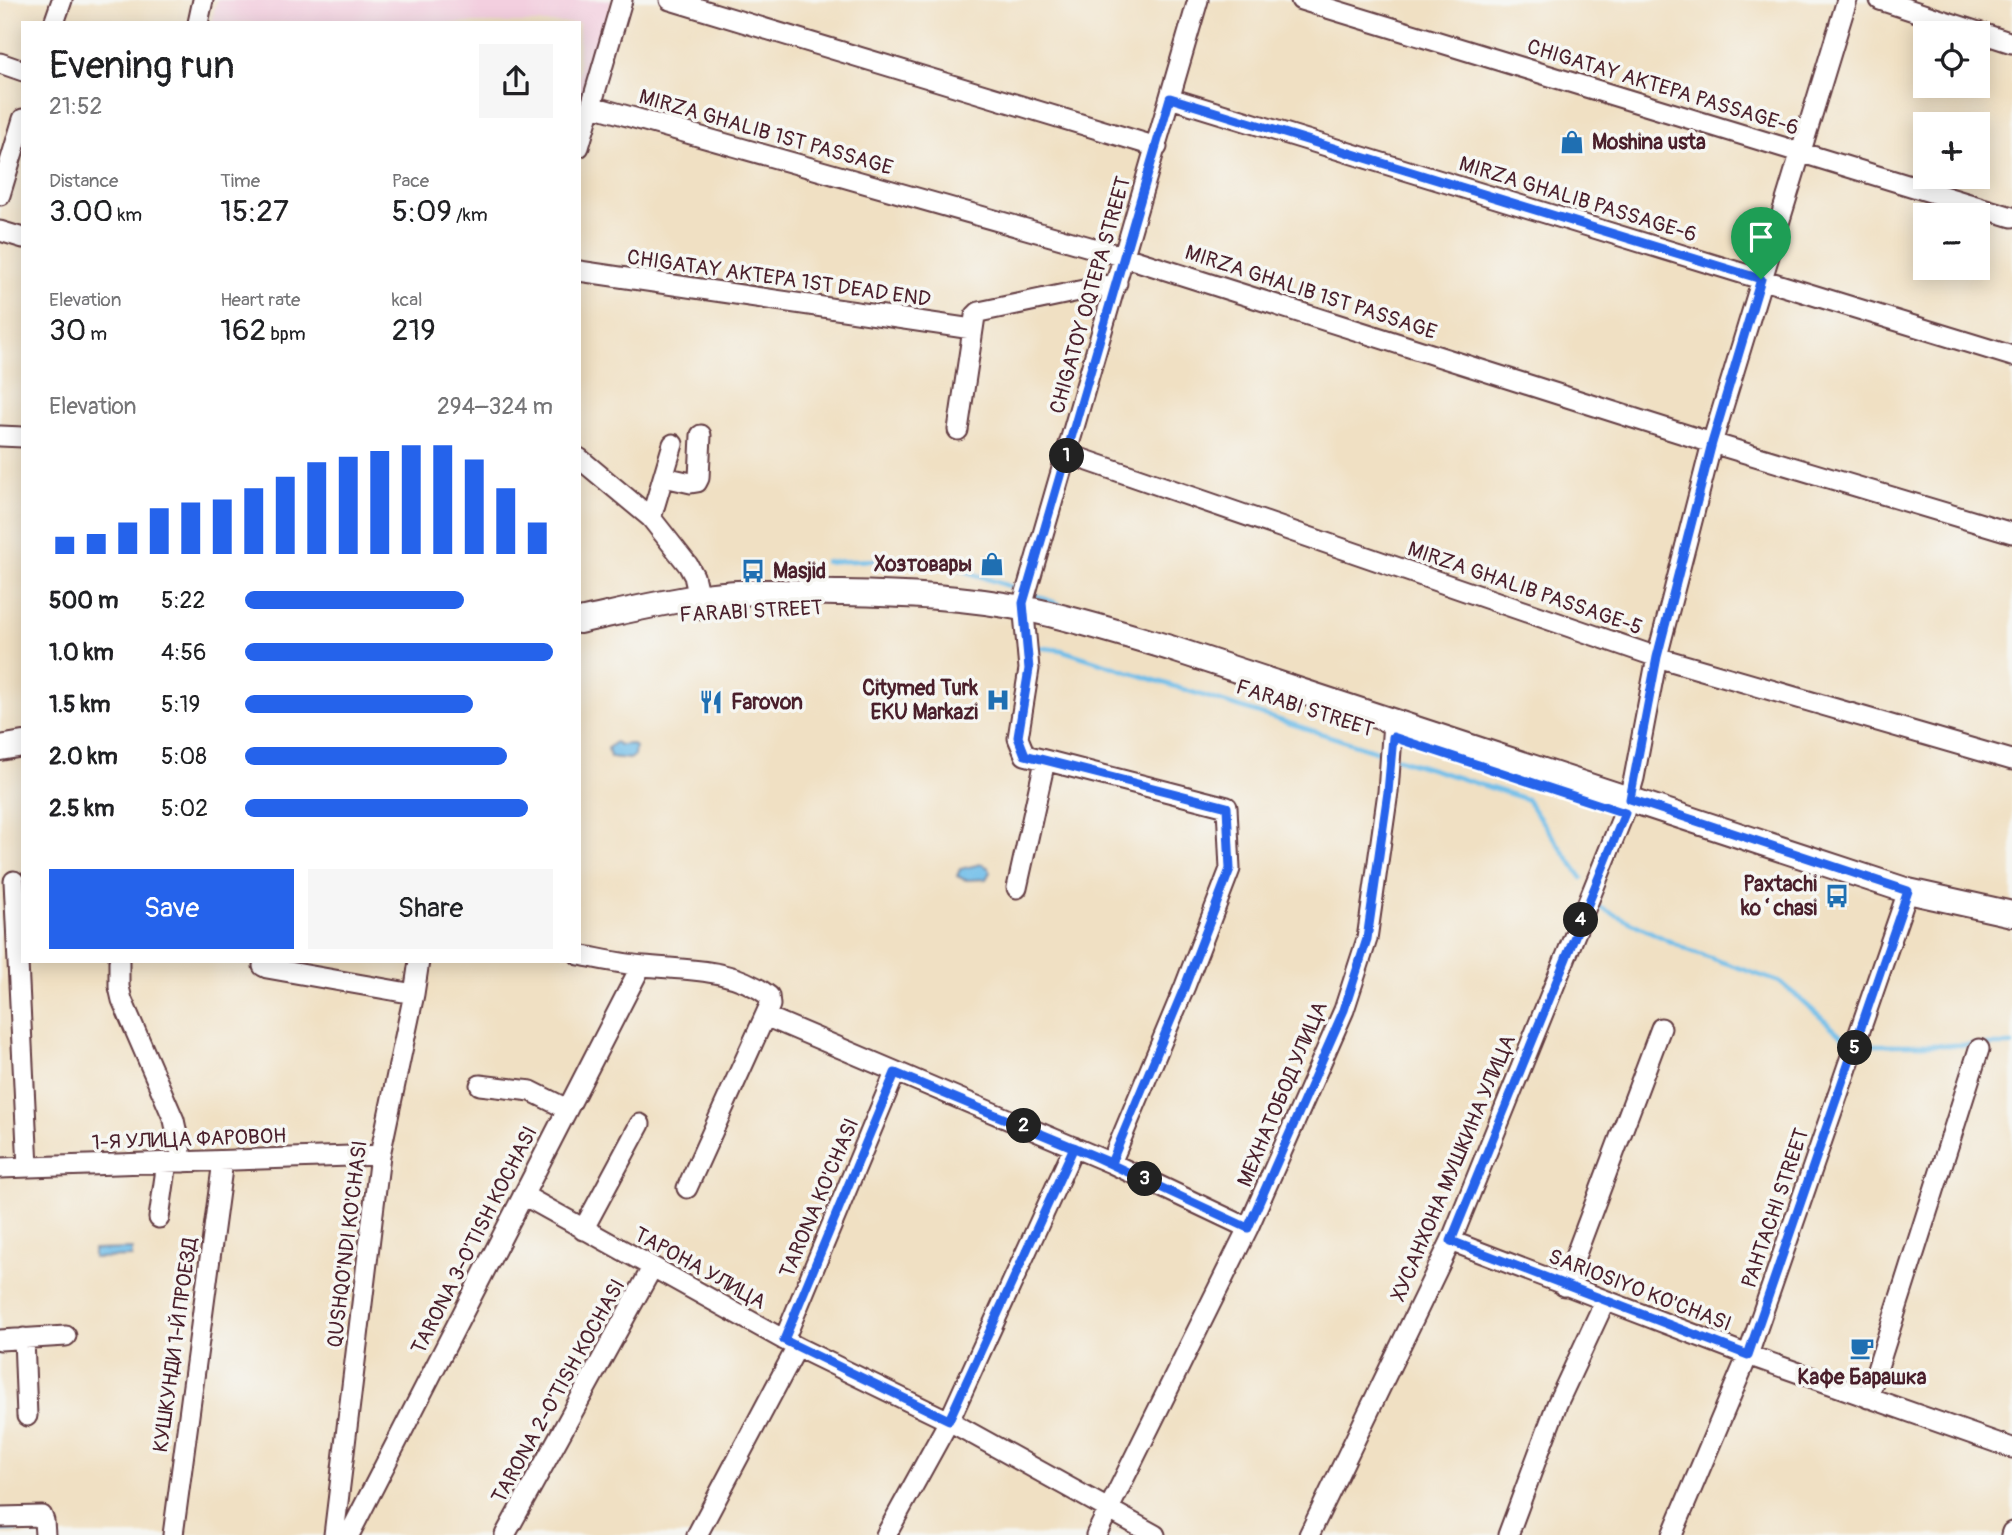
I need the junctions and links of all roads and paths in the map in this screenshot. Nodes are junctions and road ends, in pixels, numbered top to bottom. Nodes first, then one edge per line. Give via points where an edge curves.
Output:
1 (62, 0) edge
2 (204, 0) edge
3 (622, 0) edge
4 (670, 0) edge
5 (1198, 0) edge
6 (1301, 0) edge
7 (1847, 0) edge
8 (1880, 0) edge
9 (55, 21) edge
10 (199, 21) edge
11 (2012, 43) edge
12 (0, 63) edge
13 (21, 70) edge
14 (1170, 98) junction
15 (592, 106) junction
16 (21, 126) edge
17 (581, 141) edge
18 (1157, 147) junction
19 (1800, 152) junction
20 (0, 195) edge
21 (2012, 217) edge
22 (0, 231) edge
23 (21, 237) edge
24 (1125, 257) junction
25 (581, 271) edge
26 (1761, 279) junction
27 (1117, 283) junction
28 (972, 329) junction
29 (2012, 356) edge
30 (958, 430) dead end
31 (701, 435) dead end
32 (0, 436) edge
33 (21, 437) edge
34 (1712, 443) junction
35 (673, 444) dead end
36 (1068, 454) junction
37 (581, 460) edge
38 (664, 477) junction
39 (651, 518) junction
40 (2012, 533) edge
41 (700, 604) junction
42 (581, 621) edge
43 (1025, 625) junction
44 (581, 634) edge
45 (1657, 657) junction
46 (1393, 729) junction
47 (21, 731) edge
48 (0, 735) edge
49 (21, 744) edge
50 (0, 748) edge
51 (2012, 760) edge
52 (1045, 761) junction
53 (1627, 806) junction
54 (12, 881) edge
55 (1017, 888) dead end
56 (1906, 897) junction
57 (2012, 914) edge
58 (2012, 927) edge
59 (581, 955) edge
60 (119, 963) edge
61 (264, 963) edge
62 (419, 963) edge
63 (641, 966) junction
64 (414, 993) junction
65 (765, 1016) junction
66 (1661, 1028) dead end
67 (1979, 1049) dead end
68 (895, 1073) junction
69 (480, 1086) dead end
70 (567, 1109) junction
71 (640, 1124) dead end
72 (1074, 1147) junction
73 (380, 1155) junction
74 (223, 1160) junction
75 (175, 1162) junction
76 (1111, 1163) junction
77 (28, 1167) junction
78 (0, 1168) edge
79 (687, 1188) dead end
80 (523, 1195) junction
81 (159, 1218) dead end
82 (1248, 1228) junction
83 (583, 1230) junction
84 (1451, 1241) junction
85 (652, 1268) junction
86 (1564, 1286) junction
87 (1605, 1301) junction
88 (66, 1336) dead end
89 (24, 1338) junction
90 (0, 1340) edge
91 (791, 1343) junction
92 (1748, 1355) junction
93 (1868, 1398) junction
94 (27, 1416) dead end
95 (949, 1420) junction
96 (2012, 1448) edge
97 (1110, 1511) junction
98 (0, 1517) edge
99 (43, 1525) edge
100 (173, 1535) edge
101 (334, 1535) edge
102 (349, 1535) edge
103 (505, 1535) edge
104 (697, 1535) edge
105 (886, 1535) edge
106 (1096, 1535) edge
107 (1155, 1535) edge
108 (1309, 1535) edge
109 (1508, 1535) edge
110 (1672, 1535) edge

1 - 9 street
2 - 10 street
3 - 15 street
4 - 18 street
5 - 14 street, CHIGATOY OQTEPA STREET
6 - 19 street, CHIGATAY AKTEPA PASSAGE-6
7 - 19 street, ХУСАНХОНА МУШКИНА УЛИЦА
8 - 11 street
12 - 13 street
14 - 18 street, CHIGATOY OQTEPA STREET
14 - 26 street, MIRZA GHALIB PASSAGE-6
15 - 17 street
15 - 24 street, MIRZA GHALIB 1ST PASSAGE
16 - 20 street
18 - 24 street, CHIGATOY OQTEPA STREET
19 - 21 street, CHIGATAY AKTEPA PASSAGE-6
19 - 26 street, ХУСАНХОНА МУШКИНА УЛИЦА
22 - 23 street
24 - 27 street, CHIGATOY OQTEPA STREET
24 - 34 street, MIRZA GHALIB 1ST PASSAGE
25 - 28 street, CHIGATAY AKTEPA 1ST DEAD END
26 - 29 street, MIRZA GHALIB PASSAGE-6
26 - 34 street, ХУСАНХОНА МУШКИНА УЛИЦА
27 - 28 street via 979,312
27 - 36 street, CHIGATOY OQTEPA STREET
28 - 30 street
31 - 38 street via 697,482
32 - 33 street
34 - 40 street, MIRZA GHALIB 1ST PASSAGE
34 - 45 street, ХУСАНХОНА МУШКИНА УЛИЦА
35 - 38 street
36 - 43 street, CHIGATOY OQTEPA STREET via 1026,592
36 - 45 street, MIRZA GHALIB PASSAGE-5
37 - 39 street
38 - 39 street
39 - 41 street via 688,565
41 - 42 main road, FARABI STREET via 658,603
41 - 43 main road, FARABI STREET via 765,591 956,598
41 - 44 main road, FARABI STREET
43 - 46 main road, FARABI STREET via 1073,619 1170,648
43 - 52 street, CHIGATOY OQTEPA STREET via 1029,669 1018,737 1025,755
45 - 51 street, MIRZA GHALIB PASSAGE-5
45 - 53 street, ХУСАНХОНА МУШКИНА УЛИЦА
46 - 53 main road, FARABI STREET
46 - 82 street, МЕХНАТОБОД УЛИЦА via 1367,939 1344,1010
47 - 48 main road
49 - 50 main road
52 - 55 street
52 - 76 street via 1227,807 1230,869
53 - 56 main road, FARABI STREET
53 - 84 street, ХУСАНХОНА МУШКИНА УЛИЦА
54 - 77 street
56 - 57 main road, FARABI STREET
56 - 58 main road, FARABI STREET
56 - 92 street, PAHTACHI STREET
59 - 63 street
60 - 75 street via 122,1000 174,1120
61 - 64 street via 267,968
62 - 64 street, QUSHQO'NDI KO'CHASI
63 - 65 street via 733,978 769,996
63 - 70 street, TARONA 3-O'TISH KOCHASI
64 - 73 street, QUSHQO'NDI KO'CHASI
65 - 68 street
65 - 79 street
66 - 86 street
67 - 93 street
68 - 72 street
68 - 91 street, TARONA KO'CHASI
69 - 70 street via 531,1091
70 - 80 street, TARONA 3-O'TISH KOCHASI
71 - 83 street
72 - 76 street
72 - 95 street
73 - 74 street, 1-Я УЛИЦА ФАРОВОН
73 - 101 street, QUSHQO'NDI KO'CHASI
74 - 75 street, 1-Я УЛИЦА ФАРОВОН
74 - 100 street, КУШКУНДИ 1-Й ПРОЕЗД
75 - 77 street, 1-Я УЛИЦА ФАРОВОН
75 - 81 street
76 - 82 street
77 - 78 street, 1-Я УЛИЦА ФАРОВОН
80 - 83 street, ТАРОНА УЛИЦА
80 - 102 street, TARONA 3-O'TISH KOCHASI
82 - 97 street, МЕХНАТОБОД УЛИЦА
83 - 85 street, ТАРОНА УЛИЦА
84 - 86 street, SARIOSIYO KO'CHASI
84 - 108 street, ХУСАНХОНА МУШКИНА УЛИЦА
85 - 91 street, ТАРОНА УЛИЦА
85 - 103 street, TARONA 2-O'TISH KOCHASI
86 - 87 street, SARIOSIYO KO'CHASI
87 - 92 street, SARIOSIYO KO'CHASI
87 - 109 street via 1557,1404
88 - 89 street
89 - 90 street
89 - 94 street
91 - 95 street, ТАРОНА УЛИЦА
91 - 104 street, TARONA KO'CHASI
92 - 93 street, SARIOSIYO KO'CHASI
92 - 110 street, PAHTACHI STREET
93 - 96 street, SARIOSIYO KO'CHASI
95 - 97 street, ТАРОНА УЛИЦА
95 - 105 street
97 - 106 street, МЕХНАТОБОД УЛИЦА
97 - 107 street, ТАРОНА УЛИЦА
98 - 99 street

